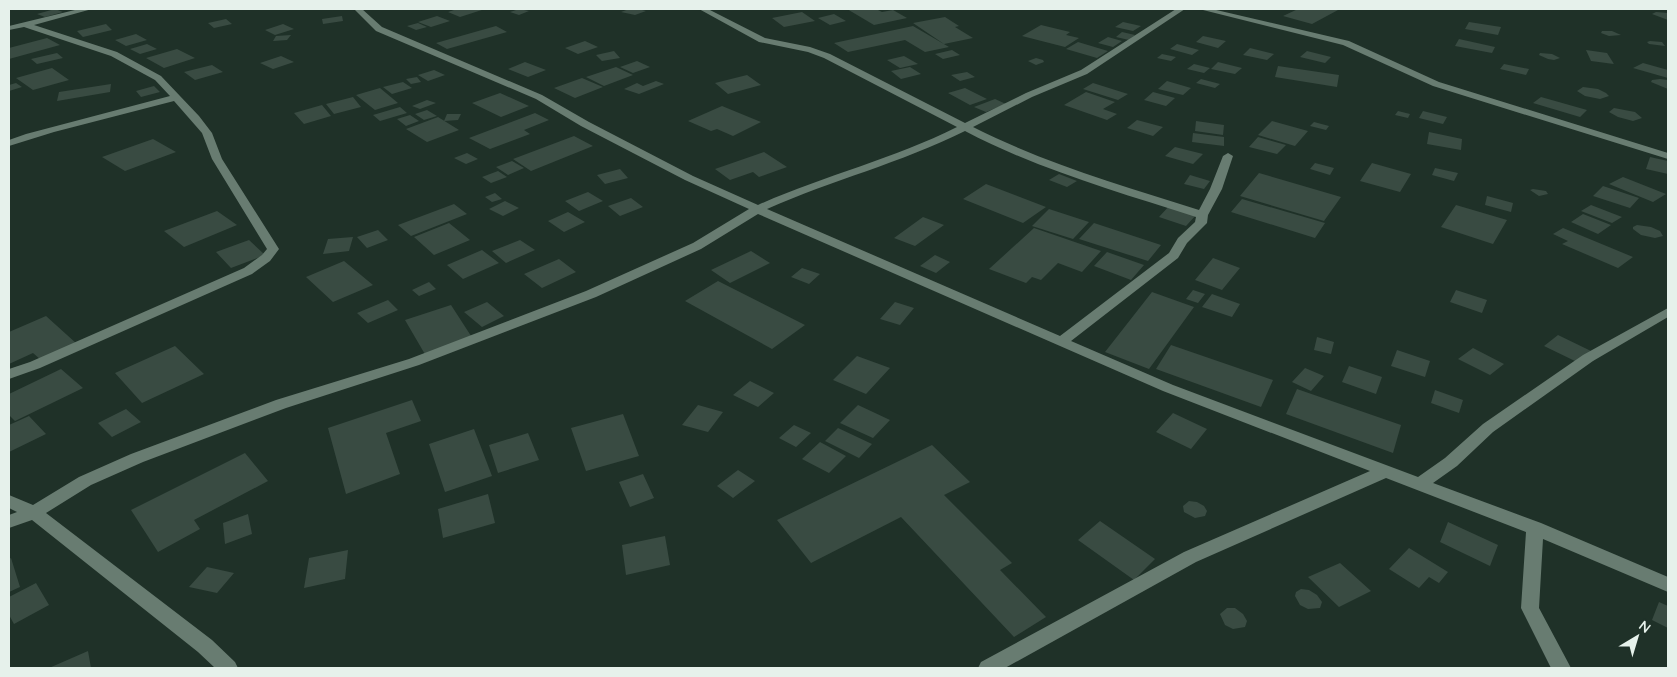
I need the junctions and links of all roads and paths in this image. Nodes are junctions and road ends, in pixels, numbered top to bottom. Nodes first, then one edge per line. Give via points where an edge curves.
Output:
1 (88, 9) edge
2 (358, 9) edge
3 (703, 9) edge
4 (1181, 9) edge
5 (1203, 9) edge
6 (26, 25) junction
7 (9, 28) edge
8 (176, 97) junction
9 (964, 128) junction
10 (9, 143) edge
11 (1228, 156) dead end
12 (1668, 156) edge
13 (758, 209) junction
14 (1202, 215) junction
15 (1668, 312) edge
16 (1061, 342) junction
17 (9, 374) edge
18 (1386, 471) junction
19 (1420, 484) junction
20 (9, 500) edge
21 (34, 513) junction
22 (9, 522) edge
23 (1535, 528) junction
24 (1668, 585) edge
25 (228, 668) edge
26 (988, 668) edge
27 (1561, 668) edge

1 - 6 street
2 - 13 street via 379,29 445,60 539,97 689,178
3 - 9 street via 772,44 827,56
4 - 9 street via 1084,72
5 - 12 street via 1346,43 1436,84
6 - 7 street
6 - 8 street via 114,54 158,78
8 - 10 street via 140,109 60,126
8 - 17 street via 206,134 217,159 273,249 248,271
9 - 13 street via 925,147 805,188
9 - 14 street via 1111,186
11 - 14 street
13 - 16 street
13 - 21 street via 697,246 591,294 414,362 280,404 146,454 85,481
14 - 16 street via 1201,224 1182,241 1174,255
15 - 19 street via 1588,358 1488,428 1451,462
16 - 18 street via 1168,388
18 - 19 street
18 - 26 street via 1190,557
19 - 23 street
20 - 21 street
21 - 22 street
21 - 25 street via 205,646
23 - 24 street
23 - 27 street via 1530,608

